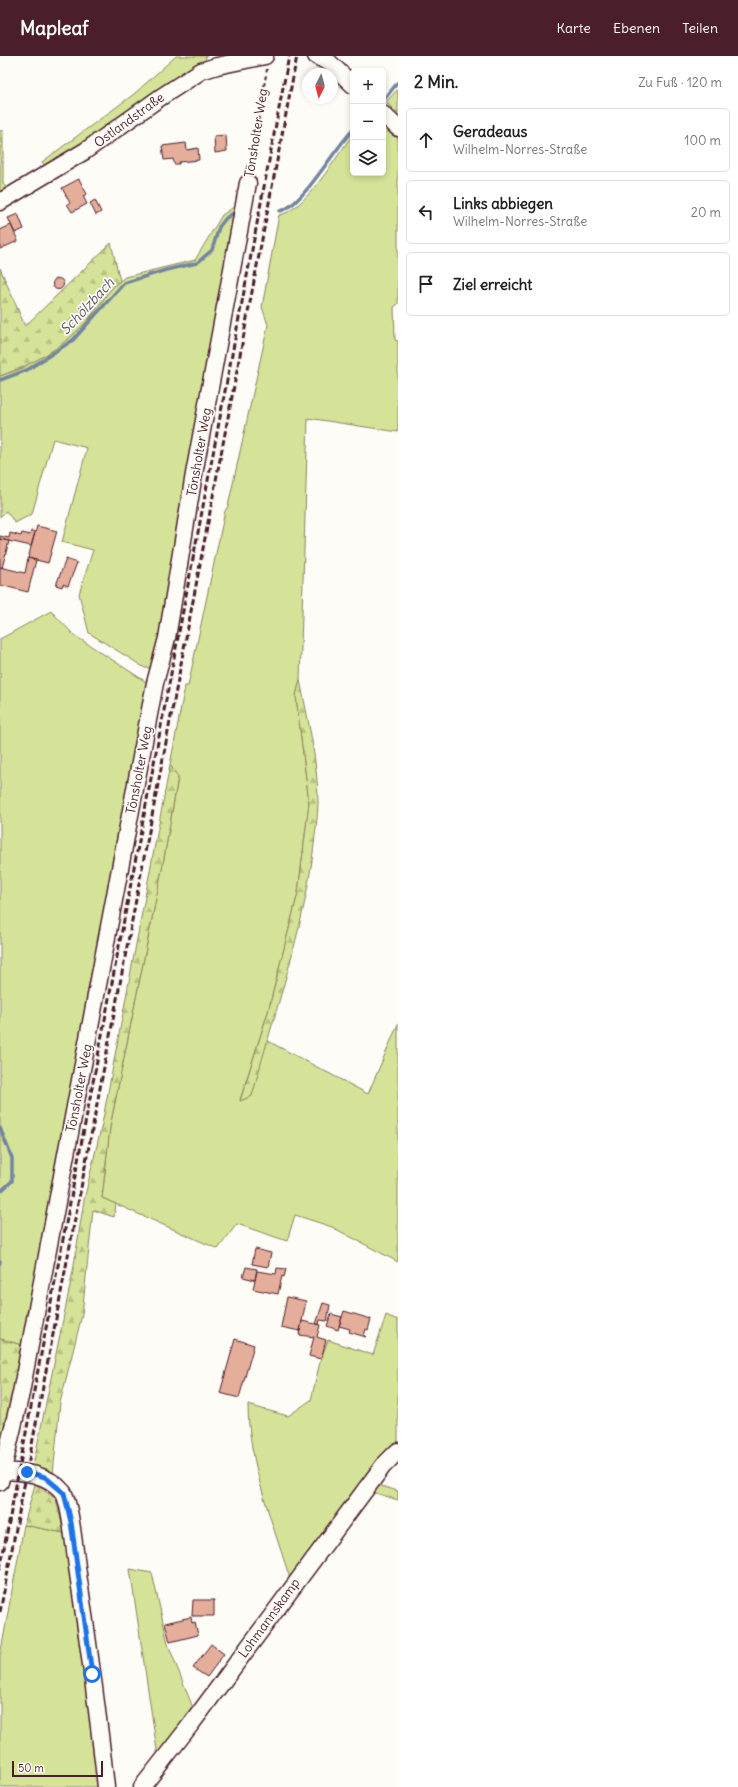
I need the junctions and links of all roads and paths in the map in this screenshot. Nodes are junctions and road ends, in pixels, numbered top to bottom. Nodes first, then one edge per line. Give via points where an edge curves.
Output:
1 (316, 56) edge
2 (216, 61) edge
3 (266, 61) edge
4 (350, 82) edge
5 (386, 117) edge
6 (398, 128) edge
7 (248, 183) joint
8 (0, 202) edge
9 (398, 1451) edge
10 (1, 1476) edge
11 (106, 1787) edge
12 (142, 1787) edge

1 - 4 street via 330,63
2 - 3 street, Ostlandstraße
2 - 8 street, Ostlandstraße via 85,151
3 - 7 path, Tönsholter Weg
5 - 6 street
7 - 10 street, Tönsholter Weg via 194,474 167,638 155,683 21,1393
9 - 12 street, Lohmannskamp via 383,1466 346,1514
10 - 11 street via 27,1472 45,1477 64,1493 72,1530

